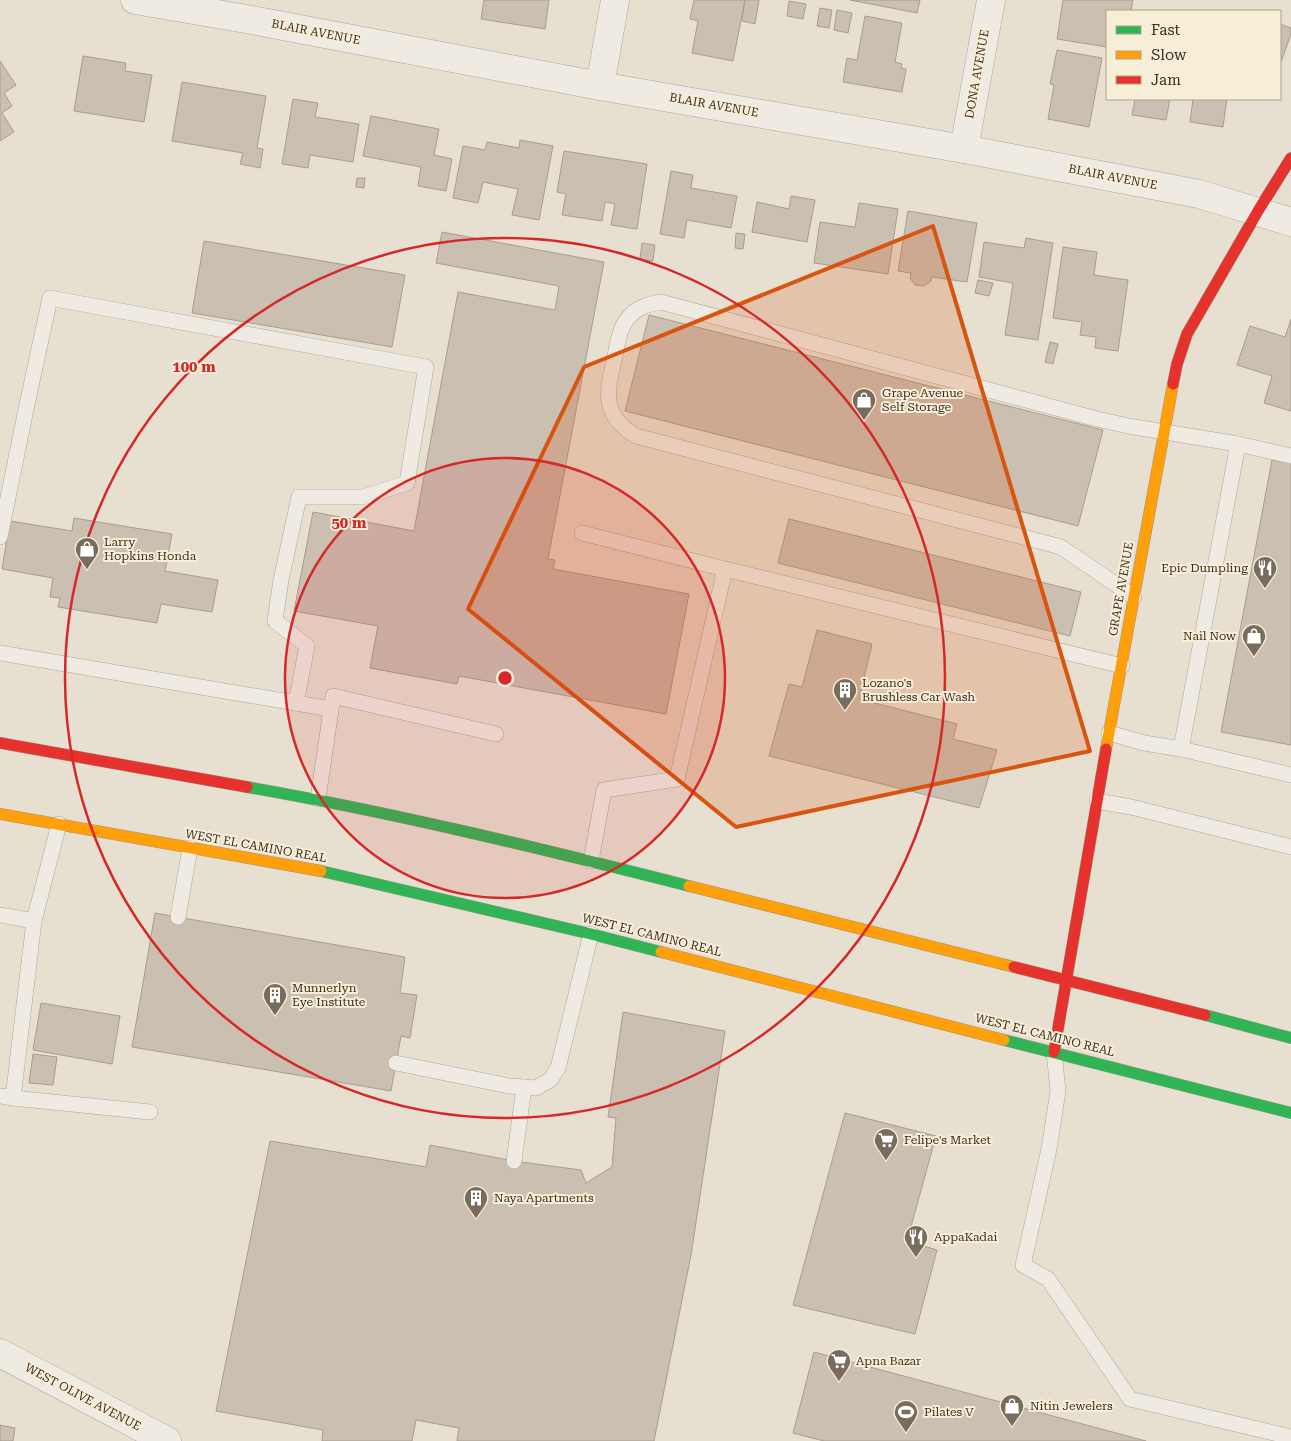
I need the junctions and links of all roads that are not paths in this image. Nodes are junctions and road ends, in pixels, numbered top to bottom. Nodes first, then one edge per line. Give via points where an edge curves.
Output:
1 (135, 0) edge
2 (615, 0) edge
3 (991, 0) edge
4 (254, 10) edge
5 (600, 86) junction
6 (964, 149) junction
7 (1291, 158) edge
8 (1258, 211) junction
9 (1291, 222) edge
10 (1164, 432) junction
11 (1238, 444) junction
12 (1291, 456) edge
13 (582, 533) dead end
14 (0, 537) edge
15 (725, 569) junction
16 (1134, 597) junction
17 (0, 653) edge
18 (1122, 666) junction
19 (296, 703) junction
20 (331, 709) junction
21 (1109, 733) junction
22 (496, 734) dead end
23 (0, 743) edge
24 (1181, 749) junction
25 (1291, 775) edge
26 (318, 799) junction
27 (1097, 801) junction
28 (0, 814) edge
29 (58, 824) junction
30 (1291, 847) edge
31 (190, 848) junction
32 (591, 861) junction
33 (0, 915) edge
34 (178, 918) dead end
35 (34, 921) junction
36 (591, 934) junction
37 (1066, 980) junction
38 (1291, 1038) edge
39 (1054, 1052) junction
40 (396, 1063) dead end
41 (524, 1087) junction
42 (6, 1097) edge
43 (150, 1112) dead end
44 (1291, 1113) edge
45 (514, 1161) dead end
46 (0, 1353) edge
47 (1291, 1437) edge
48 (167, 1441) edge

1 - 4 street, BLAIR AVENUE
2 - 5 street
3 - 6 street, DONA AVENUE
4 - 5 street, BLAIR AVENUE
5 - 6 street, BLAIR AVENUE
6 - 8 street, BLAIR AVENUE via 1198,194
7 - 8 main road, GRAPE AVENUE
8 - 9 street, BLAIR AVENUE
8 - 10 main road, GRAPE AVENUE via 1186,334
10 - 11 lane
10 - 16 main road, GRAPE AVENUE
10 - 16 lane via 1093,418 660,302 644,306 632,314 620,331 607,388 614,417 624,429 636,436 1061,547
11 - 12 lane
11 - 24 lane
13 - 15 lane
14 - 19 lane via 50,298 426,367 407,483 363,497 299,497 275,621 307,646
15 - 18 lane
15 - 32 lane via 677,779 604,790
16 - 18 main road, GRAPE AVENUE
17 - 19 lane
18 - 21 main road, GRAPE AVENUE
19 - 20 lane
20 - 22 lane via 333,696
20 - 26 lane
21 - 24 lane
21 - 27 main road, GRAPE AVENUE
23 - 26 main road
24 - 25 lane
26 - 32 main road
27 - 30 lane
27 - 37 main road, GRAPE AVENUE
28 - 29 main road, WEST EL CAMINO REAL
29 - 31 main road, WEST EL CAMINO REAL
29 - 35 lane
31 - 34 lane
31 - 36 main road, WEST EL CAMINO REAL via 342,875
32 - 37 main road
33 - 35 lane
35 - 42 lane
36 - 39 main road, WEST EL CAMINO REAL
36 - 41 lane via 558,1068 550,1080 536,1088
37 - 38 main road
37 - 39 main road, GRAPE AVENUE
39 - 44 main road, WEST EL CAMINO REAL
39 - 47 lane via 1058,1091 1049,1149 1023,1266 1048,1278 1130,1399
40 - 41 lane
41 - 45 lane
42 - 43 lane
46 - 48 street, WEST OLIVE AVENUE

